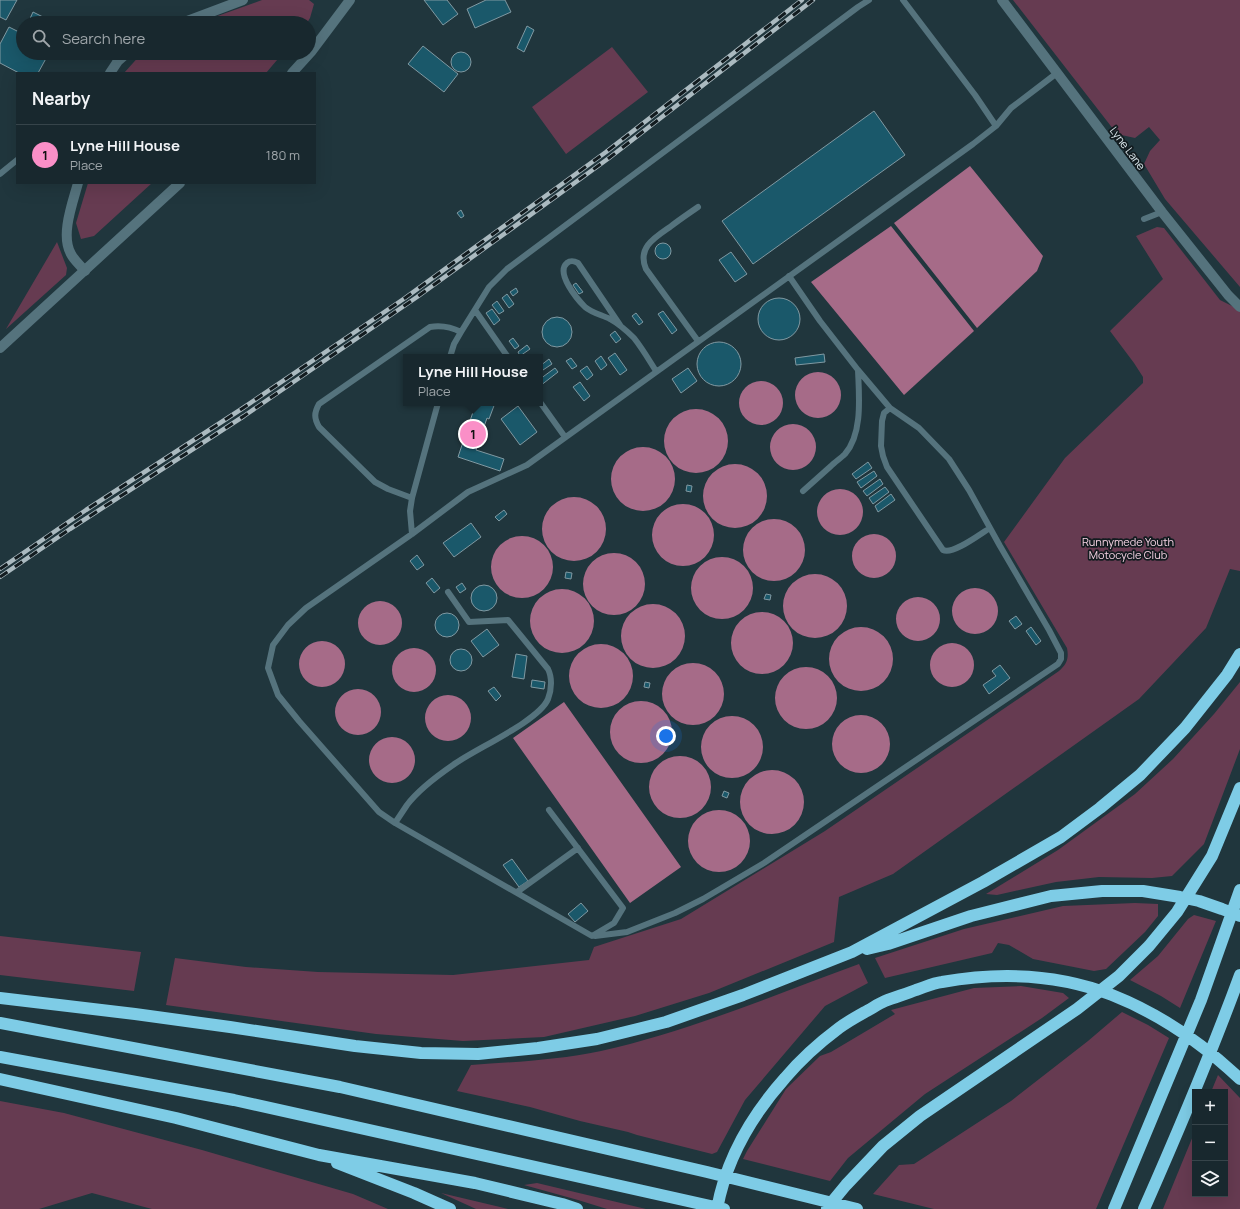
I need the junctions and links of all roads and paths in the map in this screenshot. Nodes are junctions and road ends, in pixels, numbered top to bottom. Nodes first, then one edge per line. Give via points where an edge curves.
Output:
1 (243, 0) edge
2 (869, 0) edge
3 (903, 0) edge
4 (1002, 0) edge
5 (348, 1) edge
6 (201, 16) edge
7 (316, 44) edge
8 (303, 60) edge
9 (118, 61) edge
10 (111, 72) edge
11 (293, 72) edge
12 (1057, 73) junction
13 (996, 126) junction
14 (16, 161) edge
15 (0, 174) edge
16 (78, 184) edge
17 (179, 184) edge
18 (698, 207) dead end
19 (1162, 212) junction
20 (1144, 219) dead end
21 (85, 270) junction
22 (789, 276) junction
23 (1240, 307) edge
24 (475, 310) junction
25 (620, 326) junction
26 (461, 332) junction
27 (698, 341) junction
28 (0, 348) edge
29 (451, 354) edge
30 (506, 354) edge
31 (858, 370) junction
32 (656, 371) junction
33 (437, 406) edge
34 (543, 406) edge
35 (890, 408) junction
36 (565, 437) junction
37 (804, 491) dead end
38 (412, 498) junction
39 (990, 528) junction
40 (412, 534) junction
41 (448, 592) dead end
42 (1240, 654) edge
43 (1240, 788) edge
44 (549, 810) dead end
45 (395, 823) junction
46 (578, 848) junction
47 (1240, 890) edge
48 (517, 892) junction
49 (1240, 916) edge
50 (592, 936) junction
51 (852, 952) junction
52 (1240, 975) edge
53 (0, 998) edge
54 (0, 1023) edge
55 (0, 1057) edge
56 (0, 1079) edge
57 (1240, 1079) edge
58 (319, 1155) junction
59 (450, 1209) edge
60 (577, 1209) edge
61 (717, 1209) edge
62 (724, 1209) edge
63 (827, 1209) edge
64 (858, 1209) edge
65 (1114, 1209) edge
66 (1144, 1209) edge

1 - 6 street
2 - 24 lane via 507,269 489,287
3 - 13 lane
4 - 12 street, Lyne Lane
5 - 7 street
8 - 11 street
9 - 10 street
12 - 13 lane via 1011,108
12 - 19 street, Lyne Lane
13 - 22 lane
14 - 15 lane
16 - 21 street via 67,225 67,242 71,253
17 - 21 street
18 - 27 lane via 652,240 646,248 644,264
19 - 20 lane
19 - 23 street, Lyne Lane
21 - 28 street
22 - 27 lane
22 - 31 lane
24 - 26 lane
24 - 30 lane
25 - 25 lane via 586,308 578,299 563,272 567,264 573,261 578,263
25 - 32 lane via 634,338
26 - 29 lane
26 - 38 lane via 451,328 430,327 318,404 315,412 319,427 375,482
27 - 32 lane
31 - 35 lane
31 - 37 lane via 858,417 851,443 845,453
32 - 36 lane
33 - 38 lane
34 - 36 lane
35 - 39 lane via 919,428 949,459
35 - 39 lane via 884,413 882,421 883,456 942,550 954,550
36 - 40 lane via 526,465 468,492
38 - 40 lane
39 - 50 lane via 1061,653 1058,664 764,863 675,914 626,932
40 - 45 lane via 306,608 272,645 268,668 278,695 298,721 379,812
41 - 45 lane via 469,622 508,620 551,674 548,699 529,719 455,763 429,783 408,804
42 - 51 highway via 1227,675 1185,728 1140,775 1100,808 1061,837
43 - 63 highway via 1212,856 1177,912 1149,946 1119,976 1077,1009 920,1116 883,1146 846,1184
44 - 46 lane
45 - 48 lane
46 - 48 lane
46 - 50 lane via 623,908 614,923
47 - 65 highway via 1201,1000
48 - 50 lane
49 - 51 highway via 1180,897 1143,891 1102,891 1051,896 971,916 888,944
51 - 53 highway via 666,1022 597,1039 478,1054 421,1053 355,1046 230,1027
52 - 66 highway
54 - 64 highway via 340,1087
55 - 62 highway via 234,1100
56 - 58 highway via 176,1118
57 - 61 highway via 1200,1044 1156,1016 1089,987 1022,976 990,976 940,982 884,1001 840,1027 802,1058 775,1089 747,1129 720,1191
58 - 59 highway
58 - 60 highway via 475,1183

